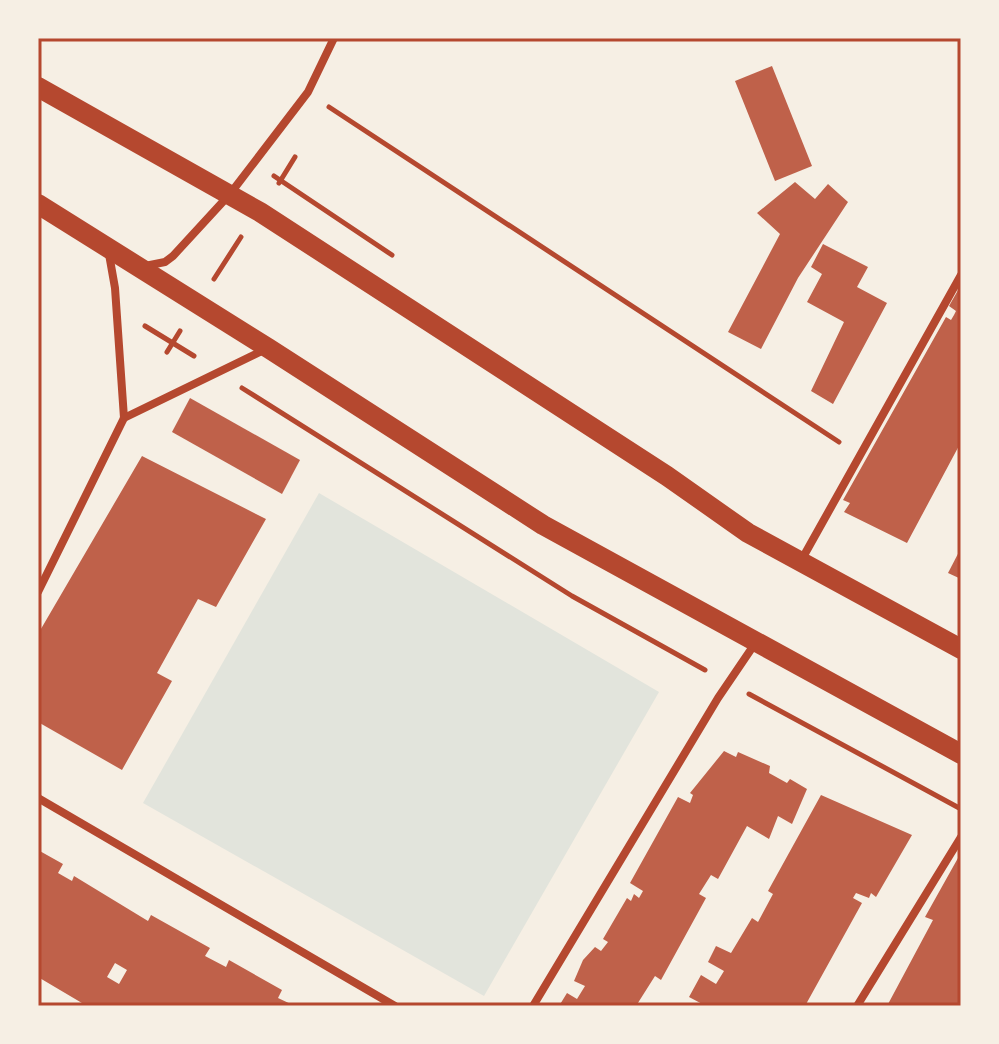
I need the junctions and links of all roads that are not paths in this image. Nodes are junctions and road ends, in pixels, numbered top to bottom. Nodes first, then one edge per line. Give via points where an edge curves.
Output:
1 (334, 38) edge
2 (38, 87) edge
3 (230, 194) junction
4 (38, 204) edge
5 (108, 250) junction
6 (137, 267) junction
7 (961, 275) edge
8 (268, 348) junction
9 (124, 418) junction
10 (800, 564) junction
11 (38, 592) edge
12 (757, 641) junction
13 (961, 649) edge
14 (961, 754) edge
15 (38, 798) edge
16 (961, 837) edge
17 (395, 1006) edge
18 (533, 1006) edge
19 (857, 1006) edge

1 - 3 street via 308,92
2 - 3 main road
3 - 6 street via 173,256
3 - 10 main road
4 - 5 main road
5 - 6 main road
5 - 9 street
6 - 8 main road
7 - 10 street
8 - 9 street
8 - 12 main road via 543,525
9 - 11 street
10 - 13 main road
12 - 14 main road
12 - 18 street
15 - 17 street
16 - 19 street

